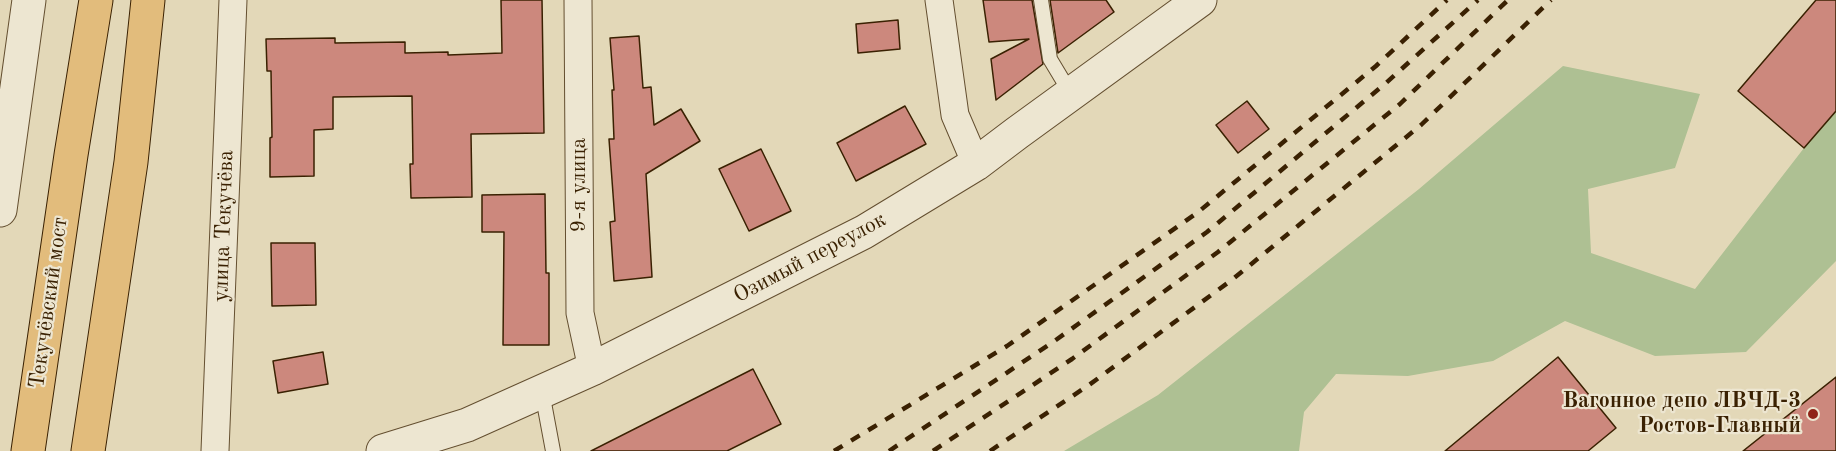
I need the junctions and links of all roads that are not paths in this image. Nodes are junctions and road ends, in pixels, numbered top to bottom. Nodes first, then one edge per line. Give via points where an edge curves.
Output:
1 (29, 0) edge
2 (96, 0) edge
3 (148, 0) edge
4 (233, 0) edge
5 (578, 0) edge
6 (939, 0) edge
7 (1041, 0) edge
8 (1200, 0) edge
9 (1071, 94) junction
10 (976, 164) junction
11 (0, 210) edge
12 (592, 369) junction
13 (542, 392) junction
14 (28, 451) edge
15 (88, 451) edge
16 (215, 451) edge
17 (383, 451) edge
18 (553, 451) edge

1 - 11 street
2 - 14 main road, Текучёвский мост
3 - 15 main road via 131,162
4 - 16 street, улица Текучёва
5 - 12 street, 9-я улица via 580,313
6 - 10 street via 955,115
7 - 9 lane via 1050,59
8 - 9 street, Озимый переулок
9 - 10 street, Озимый переулок
10 - 12 street, Озимый переулок via 864,232
12 - 13 street, Озимый переулок
13 - 17 street, Озимый переулок via 467,425
13 - 18 lane

